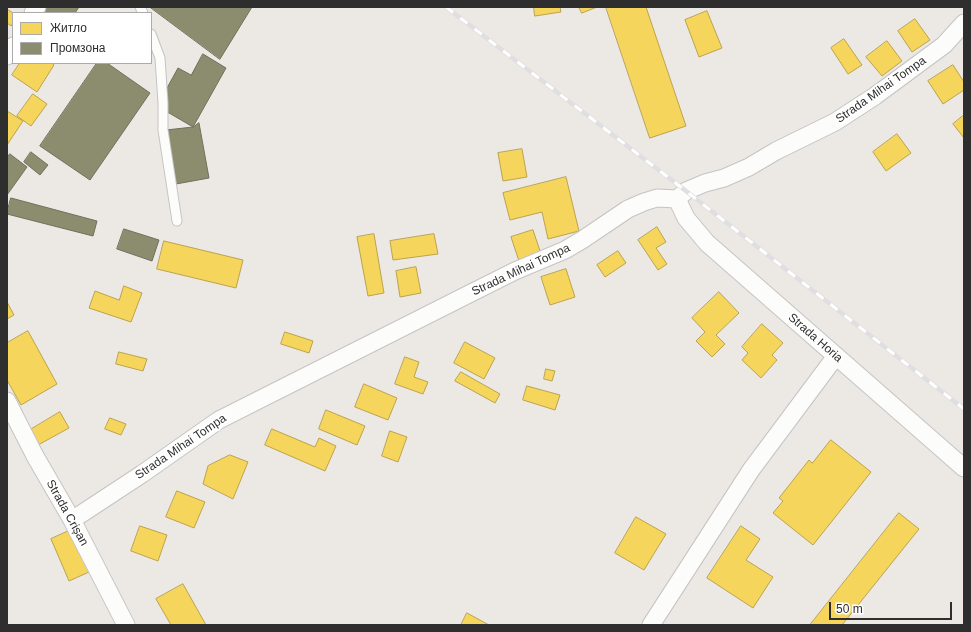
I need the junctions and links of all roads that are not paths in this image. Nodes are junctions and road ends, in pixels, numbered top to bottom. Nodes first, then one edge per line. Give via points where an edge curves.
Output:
1 (964, 23) edge
2 (152, 37) edge
3 (677, 199) junction
4 (176, 221) dead end
5 (836, 356) junction
6 (7, 401) edge
7 (964, 468) edge
8 (72, 520) junction
9 (126, 625) edge
10 (651, 625) edge

1 - 3 street, Strada Mihai Tompa via 944,45 835,122 749,167 686,191
2 - 4 lane via 160,58 164,103 163,130
3 - 5 street, Strada Horia via 686,218 707,243
3 - 8 street, Strada Mihai Tompa via 657,198 628,209 565,250 488,284 219,420
5 - 7 street, Strada Horia
5 - 10 street via 751,470
6 - 8 street, Strada Crișan
8 - 9 street, Strada Crișan

